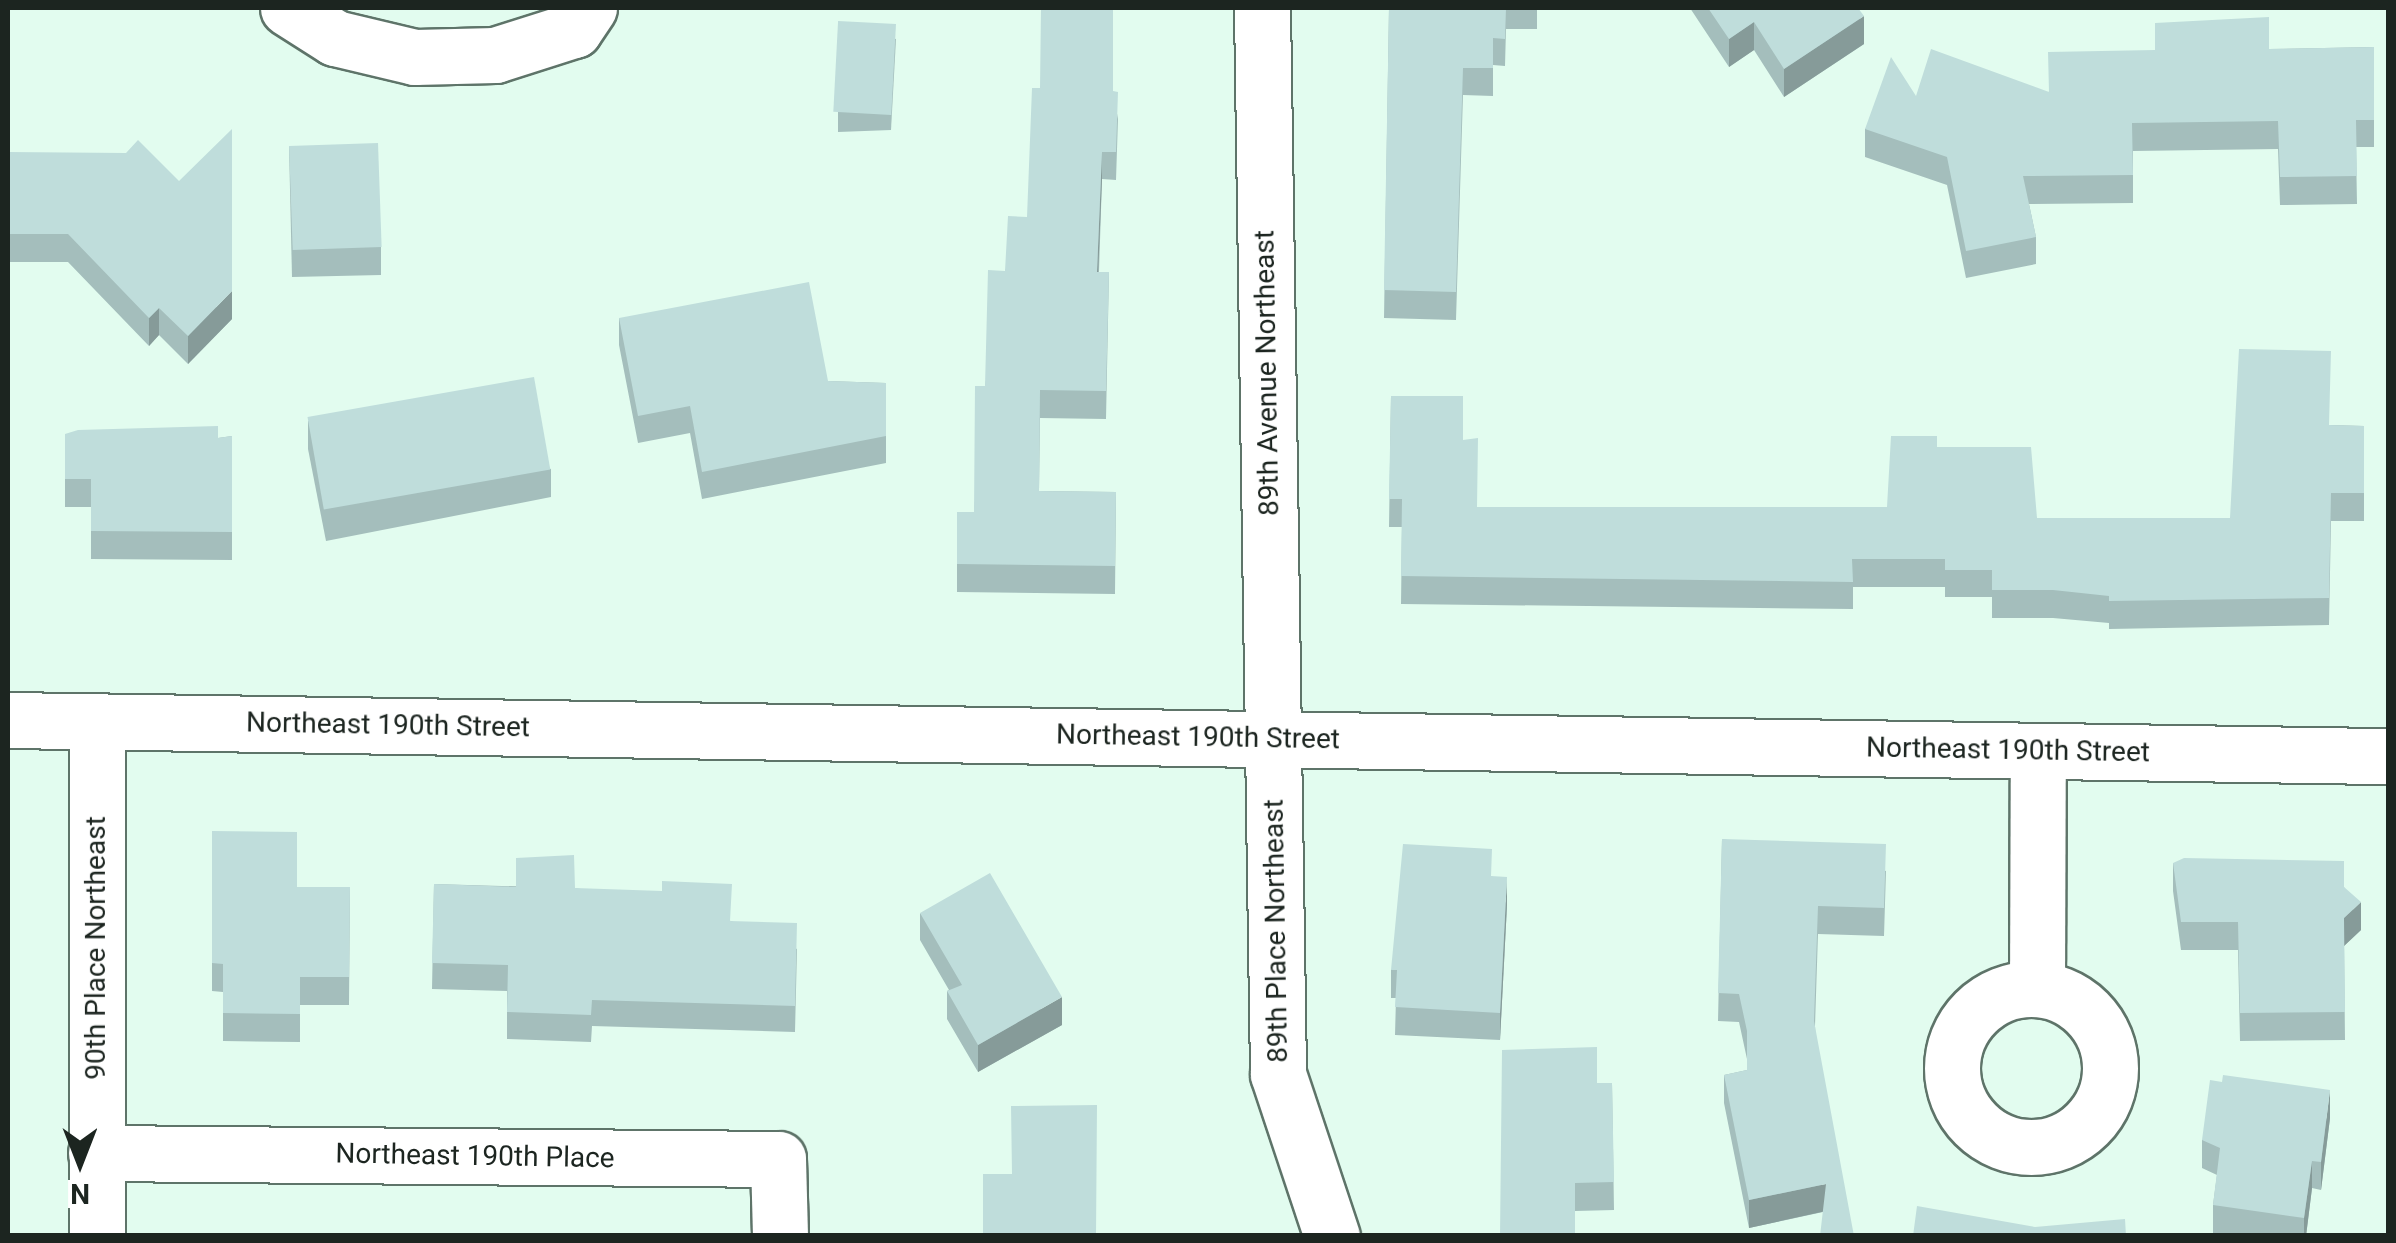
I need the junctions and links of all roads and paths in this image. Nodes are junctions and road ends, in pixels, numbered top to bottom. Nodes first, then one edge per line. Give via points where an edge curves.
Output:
1 (288, 8) edge
2 (589, 8) edge
3 (1262, 8) edge
4 (8, 720) edge
5 (97, 721) junction
6 (1272, 738) junction
7 (2038, 751) junction
8 (2388, 756) edge
9 (2037, 989) dead end
10 (96, 1153) junction
11 (97, 1236) edge
12 (780, 1236) edge
13 (1332, 1236) edge

1 - 2 street via 335,38 415,57 495,55 574,30
3 - 6 street, 89th Avenue Northeast
4 - 5 street, Northeast 190th Street
5 - 6 street, Northeast 190th Street
5 - 10 street, 90th Place Northeast
6 - 7 street, Northeast 190th Street
6 - 13 street, 89th Place Northeast via 1278,1074
7 - 8 street, Northeast 190th Street
7 - 9 street
10 - 11 street, 90th Place Northeast
10 - 12 street, Northeast 190th Place via 778,1159

